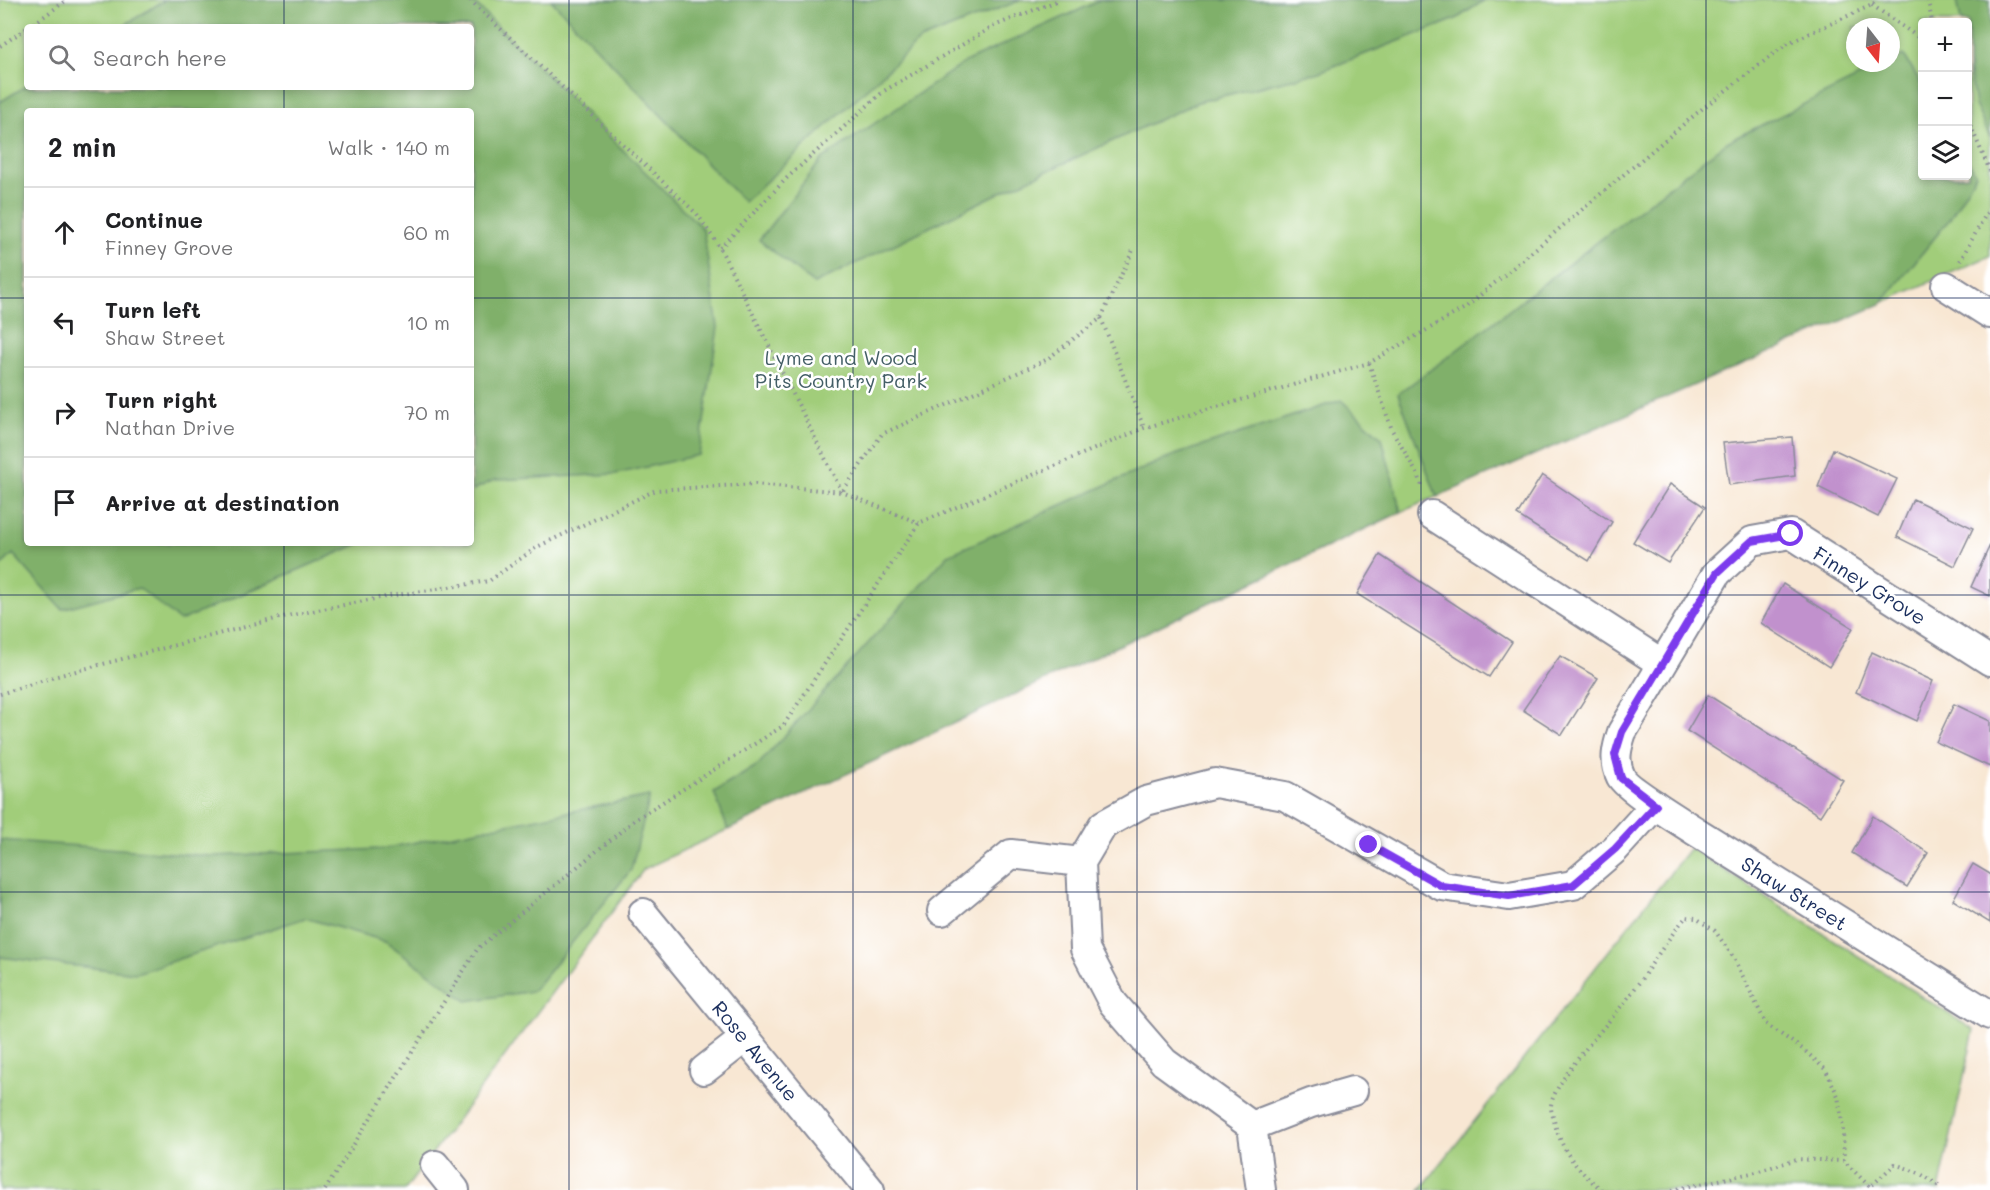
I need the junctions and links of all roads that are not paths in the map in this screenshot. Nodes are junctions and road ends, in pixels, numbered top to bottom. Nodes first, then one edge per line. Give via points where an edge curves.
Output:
1 (1946, 286) road end
2 (1990, 314) edge
3 (1432, 515) road end
4 (1990, 661) edge
5 (1661, 663) junction
6 (1615, 755) joint
7 (1656, 805) junction
8 (1081, 862) junction
9 (942, 911) dead end
10 (643, 914) dead end
11 (1990, 1015) edge
12 (745, 1038) junction
13 (704, 1070) dead end
14 (1353, 1091) dead end
15 (1252, 1126) junction
16 (435, 1165) dead end
17 (455, 1190) edge
18 (870, 1190) edge
19 (1261, 1190) edge

1 - 2 street
3 - 5 street
4 - 5 street, Finney Grove via 1791,534 1752,541 1717,573
5 - 6 street, Finney Grove via 1622,732
6 - 7 street, Shaw Street via 1621,778
7 - 8 street via 1615,849 1573,885 1509,896 1442,886 1285,796 1215,783 1146,801 1103,825
7 - 11 street, Shaw Street
8 - 9 street via 1011,854
8 - 15 street via 1084,949 1113,1003 1164,1062
10 - 12 street, Rose Avenue
12 - 13 street
12 - 18 street, Rose Avenue
14 - 15 street
15 - 19 street
16 - 17 street

